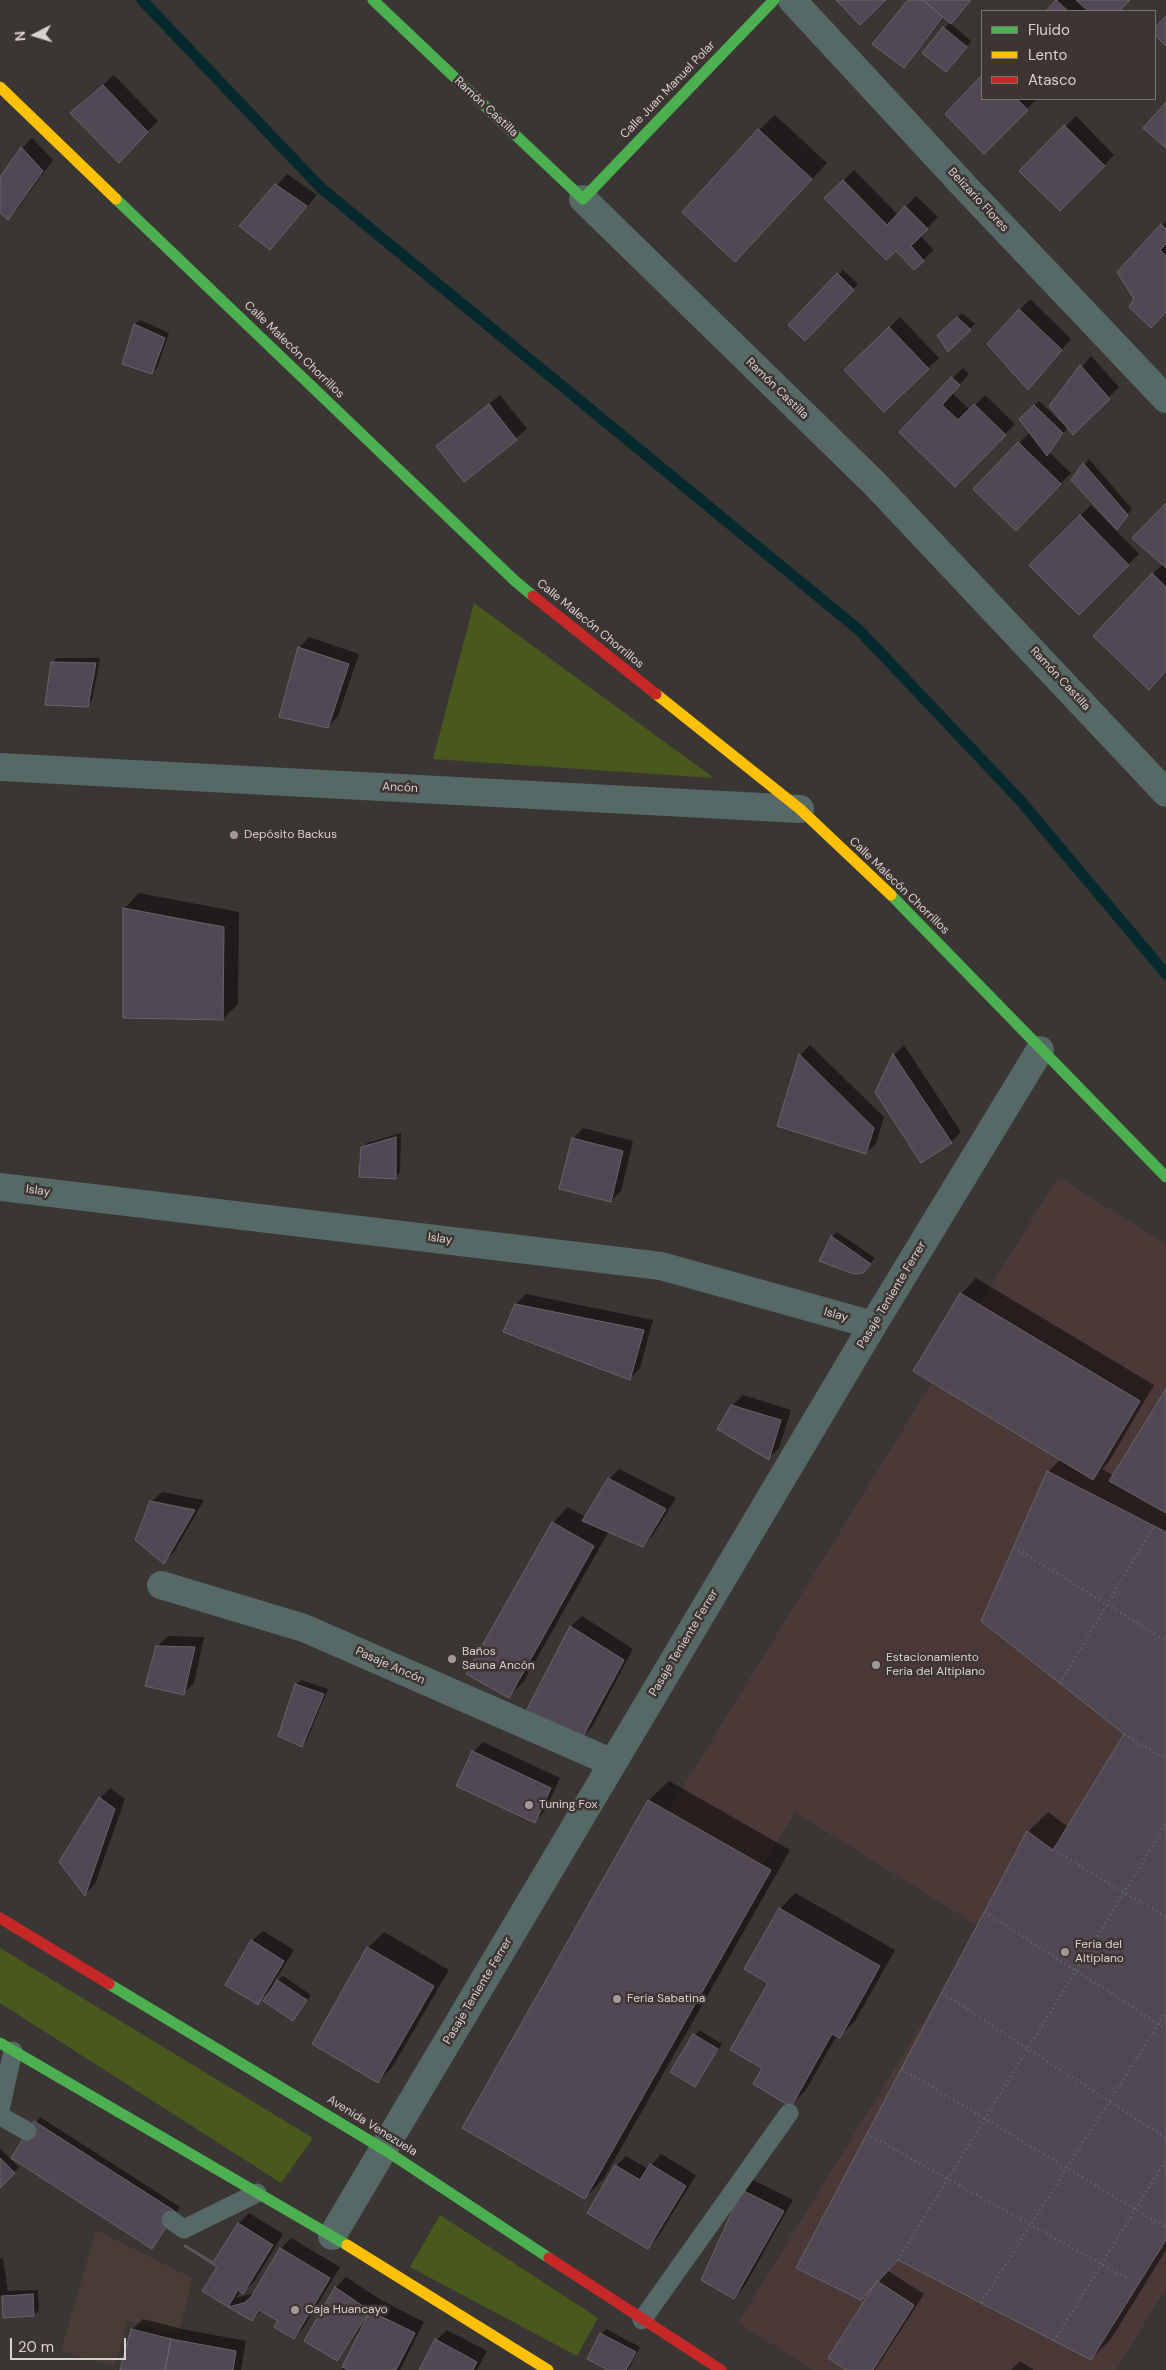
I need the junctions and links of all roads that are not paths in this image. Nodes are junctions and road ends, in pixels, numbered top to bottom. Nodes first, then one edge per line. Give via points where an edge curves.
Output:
1 (373, 0) edge
2 (774, 0) edge
3 (792, 0) edge
4 (0, 87) edge
5 (583, 199) junction
6 (1166, 399) edge
7 (0, 767) edge
8 (1161, 776) edge
9 (800, 809) junction
10 (1040, 1050) junction
11 (1166, 1176) edge
12 (0, 1187) edge
13 (873, 1326) junction
14 (161, 1585) dead end
15 (613, 1763) junction
16 (0, 1918) edge
17 (7, 2047) edge
18 (0, 2110) edge
19 (789, 2113) dead end
20 (0, 2116) edge
21 (27, 2131) dead end
22 (385, 2150) junction
23 (257, 2193) junction
24 (171, 2220) dead end
25 (332, 2236) junction
26 (642, 2320) junction
27 (548, 2370) edge
28 (721, 2370) edge

1 - 5 street, Ramón Castilla
2 - 5 street, Calle Juan Manuel Polar
3 - 6 street, Belizario Flores
4 - 9 street, Calle Malecón Chorrillos via 514,581
5 - 8 street, Ramón Castilla via 875,484
7 - 9 street, Ancón
9 - 10 street, Calle Malecón Chorrillos via 912,915
10 - 11 street, Calle Malecón Chorrillos
10 - 13 street, Pasaje Teniente Ferrer
12 - 13 street, Islay via 661,1266
13 - 15 street, Pasaje Teniente Ferrer
14 - 15 street, Pasaje Ancón via 304,1628
15 - 22 street, Pasaje Teniente Ferrer
16 - 22 street, Avenida Venezuela
17 - 18 lane
17 - 23 street
19 - 26 lane
20 - 21 lane
22 - 25 street, Pasaje Teniente Ferrer
22 - 26 street, Avenida Venezuela
23 - 24 lane via 184,2229
23 - 25 street
25 - 27 street
26 - 28 street, Avenida Venezuela

